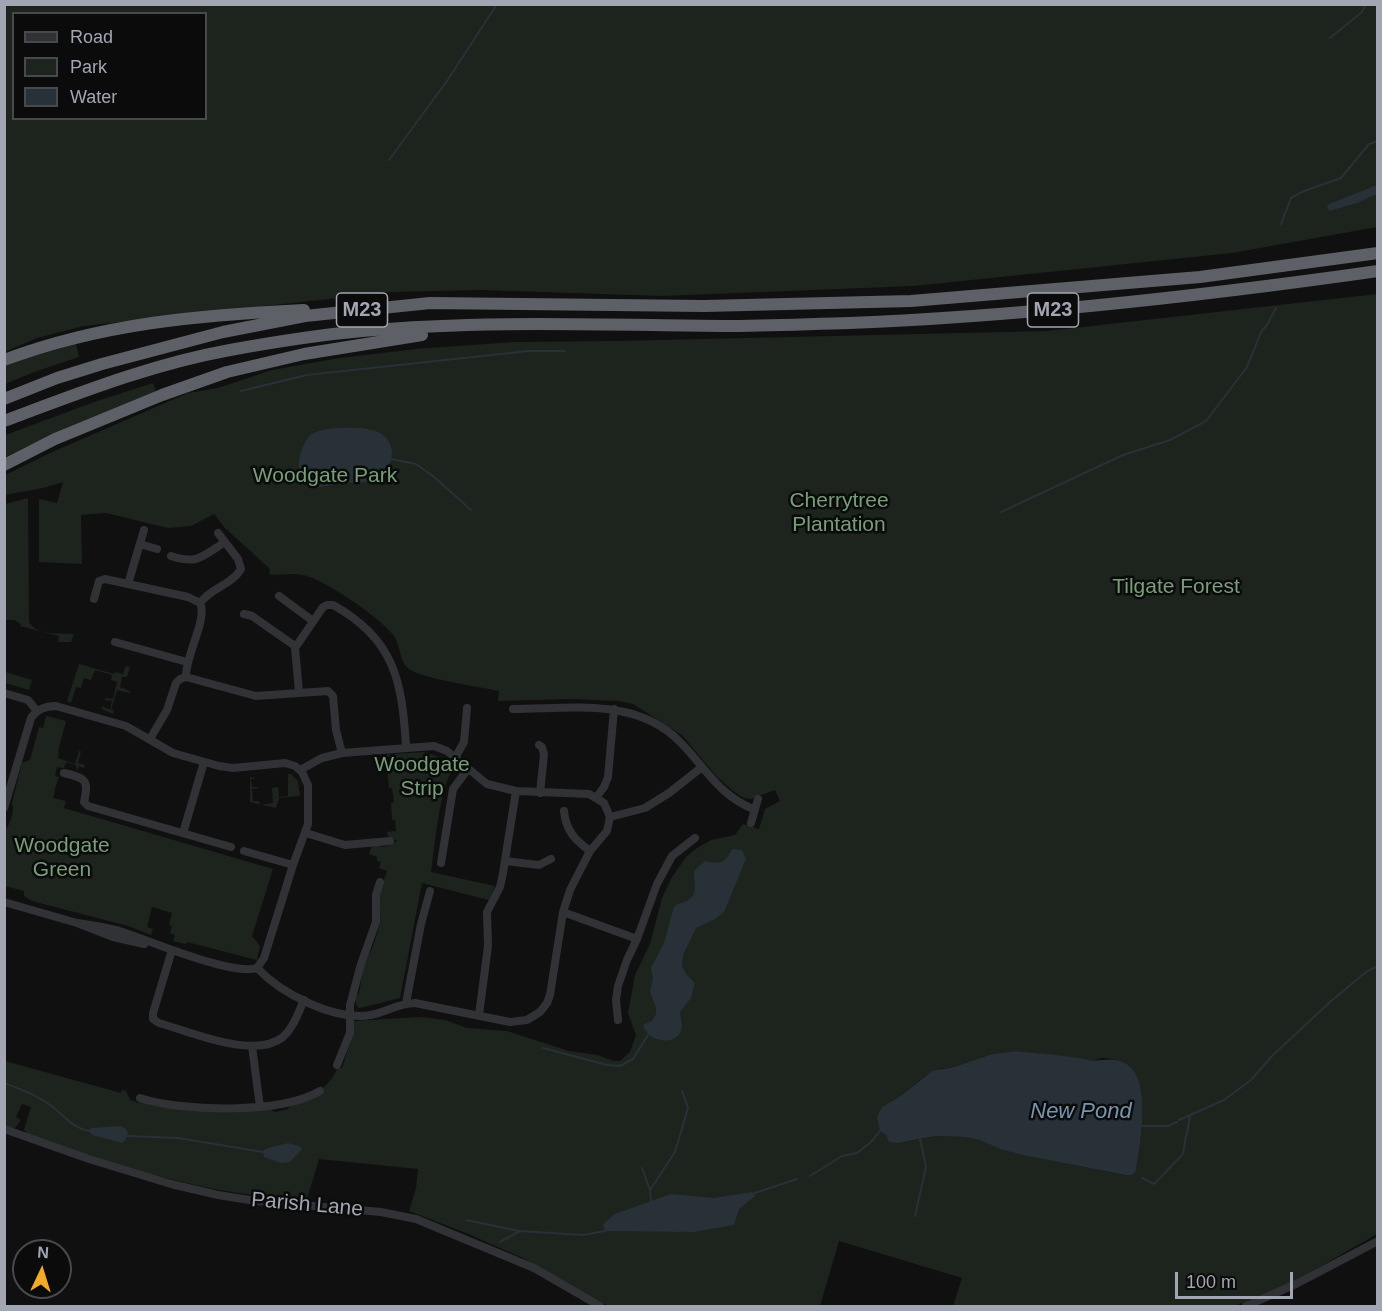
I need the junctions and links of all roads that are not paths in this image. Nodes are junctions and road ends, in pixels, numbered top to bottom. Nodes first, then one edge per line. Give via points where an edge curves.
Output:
1 (1377, 253) edge
2 (1377, 271) edge
3 (430, 303) junction
4 (495, 325) junction
5 (4, 360) edge
6 (4, 399) edge
7 (4, 421) edge
8 (4, 465) edge
9 (144, 530) dead end
10 (218, 533) dead end
11 (225, 542) junction
12 (140, 544) junction
13 (157, 549) dead end
14 (171, 556) dead end
15 (128, 584) junction
16 (279, 596) dead end
17 (94, 599) dead end
18 (200, 603) junction
19 (244, 614) dead end
20 (313, 621) junction
21 (115, 642) dead end
22 (295, 646) junction
23 (187, 662) junction
24 (186, 677) junction
25 (299, 692) junction
26 (4, 693) edge
27 (467, 708) dead end
28 (513, 709) dead end
29 (614, 709) junction
30 (37, 711) junction
31 (150, 739) junction
32 (539, 745) dead end
33 (406, 746) junction
34 (342, 753) junction
35 (455, 758) junction
36 (204, 762) junction
37 (702, 767) junction
38 (468, 769) junction
39 (300, 770) junction
40 (64, 773) dead end
41 (9, 777) edge
42 (516, 791) junction
43 (540, 793) junction
44 (596, 798) junction
45 (758, 800) dead end
46 (4, 808) edge
47 (754, 810) junction
48 (564, 811) dead end
49 (610, 817) junction
50 (751, 823) dead end
51 (183, 833) junction
52 (306, 833) junction
53 (695, 838) dead end
54 (390, 841) dead end
55 (231, 847) dead end
56 (244, 851) dead end
57 (591, 851) junction
58 (551, 859) dead end
59 (506, 861) junction
60 (441, 863) dead end
61 (293, 865) junction
62 (381, 882) dead end
63 (430, 891) dead end
64 (4, 902) edge
65 (563, 909) junction
66 (638, 939) junction
67 (172, 950) junction
68 (258, 968) junction
69 (304, 1000) junction
70 (406, 1003) junction
71 (349, 1014) junction
72 (479, 1015) junction
73 (618, 1020) dead end
74 (252, 1046) junction
75 (337, 1065) dead end
76 (320, 1091) dead end
77 (141, 1098) dead end
78 (260, 1107) junction
79 (4, 1129) edge
80 (1377, 1241) edge
81 (600, 1306) edge
82 (1246, 1306) edge

1 - 3 highway, M23 via 1200,277 911,302 704,306
2 - 4 highway, M23 via 1206,295 1009,314 726,326
3 - 5 highway, M23 via 243,313 148,323 88,333
3 - 6 highway, M23 via 305,316 222,332 102,363
4 - 7 highway, M23 via 363,331 226,350 96,385
4 - 8 highway, M23 via 366,343 240,368 64,435
9 - 12 street
10 - 11 street
11 - 14 street via 197,560
11 - 18 street via 240,563 240,572
12 - 13 street
12 - 15 street
15 - 17 street via 99,581
15 - 18 street
16 - 20 street
18 - 23 street via 202,616
19 - 22 street
20 - 22 street
20 - 33 street via 325,606 331,605 381,644 401,691
21 - 23 street
22 - 25 street
23 - 24 street
24 - 25 street via 256,696
24 - 31 street via 176,683 167,710
25 - 34 street via 325,690 332,695
26 - 30 street via 28,700
27 - 35 street via 464,742
28 - 29 street
29 - 37 street via 642,716 668,730
29 - 44 street via 608,777
30 - 31 street via 56,706 126,726
30 - 41 street
31 - 36 street via 173,753
32 - 43 street via 544,754
33 - 34 street
33 - 35 street via 434,746
34 - 39 street
35 - 38 street
36 - 39 street via 233,768 285,763
36 - 51 street
37 - 47 street via 727,795
37 - 49 street via 645,808
38 - 42 street via 488,784
38 - 60 street via 453,789
39 - 52 street via 308,790
40 - 51 street via 86,783 85,805
41 - 46 street
42 - 43 street
42 - 59 street
43 - 44 street
44 - 49 street via 604,803
45 - 47 street
47 - 50 street
48 - 57 street via 571,835
49 - 57 street via 607,831
51 - 55 street
52 - 54 street via 345,844
52 - 61 street
53 - 66 street via 666,865
56 - 61 street
57 - 65 street
58 - 59 street via 539,865
59 - 72 street via 500,886 487,912 488,946
61 - 68 street
62 - 71 street via 376,895 376,922
63 - 70 street
64 - 67 street via 109,928
65 - 66 street
65 - 72 street via 550,995 543,1010 519,1022
66 - 73 street via 618,986
67 - 68 street via 234,968
67 - 74 street via 153,1013 155,1022 237,1046
68 - 69 street via 277,986
69 - 71 street
69 - 74 street via 291,1028 280,1038
70 - 71 street via 371,1014
70 - 72 street
71 - 75 street via 349,1036
74 - 78 street
76 - 78 street via 297,1101
77 - 78 street via 164,1104
79 - 81 street, Parish Lane via 89,1159 218,1195 416,1219 534,1268
80 - 82 street

